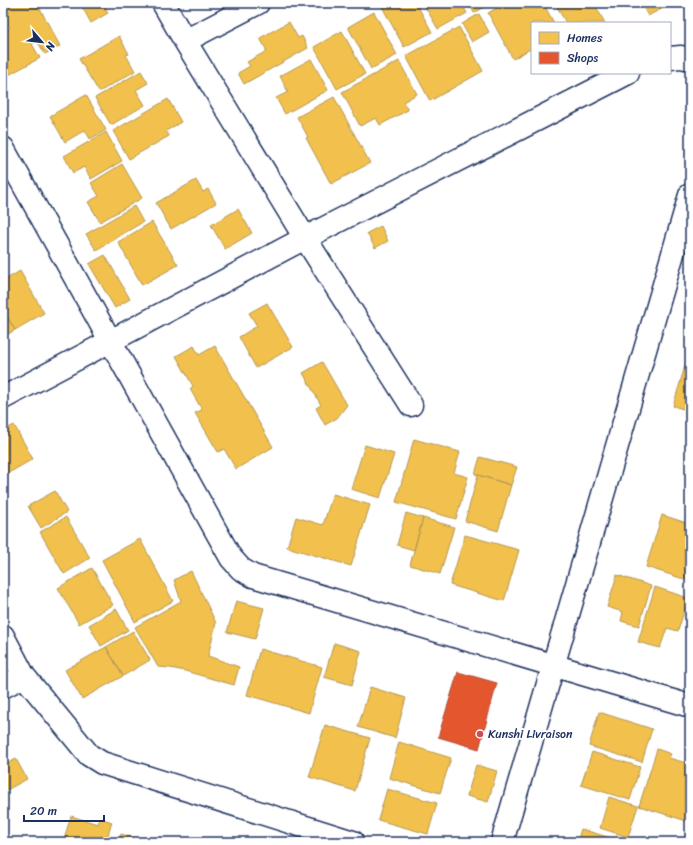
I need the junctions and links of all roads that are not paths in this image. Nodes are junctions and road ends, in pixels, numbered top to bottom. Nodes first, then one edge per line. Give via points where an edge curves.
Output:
1 (164, 3) edge
2 (258, 3) edge
3 (185, 41) junction
4 (671, 58) edge
5 (690, 59) edge
6 (626, 74) edge
7 (3, 148) edge
8 (690, 195) edge
9 (305, 238) junction
10 (110, 341) junction
11 (3, 398) edge
12 (411, 405) dead end
13 (3, 636) edge
14 (553, 666) junction
15 (24, 676) junction
16 (3, 687) edge
17 (690, 706) edge
18 (353, 842) edge
19 (502, 842) edge

1 - 3 street
2 - 3 street
3 - 9 street
4 - 5 street
6 - 9 street
7 - 10 street
8 - 14 street
9 - 10 street
9 - 12 street
10 - 11 street
10 - 14 street via 231,558 241,569 253,576
13 - 15 street
14 - 17 street
14 - 19 street
15 - 16 street
15 - 18 street via 89,755 102,763

